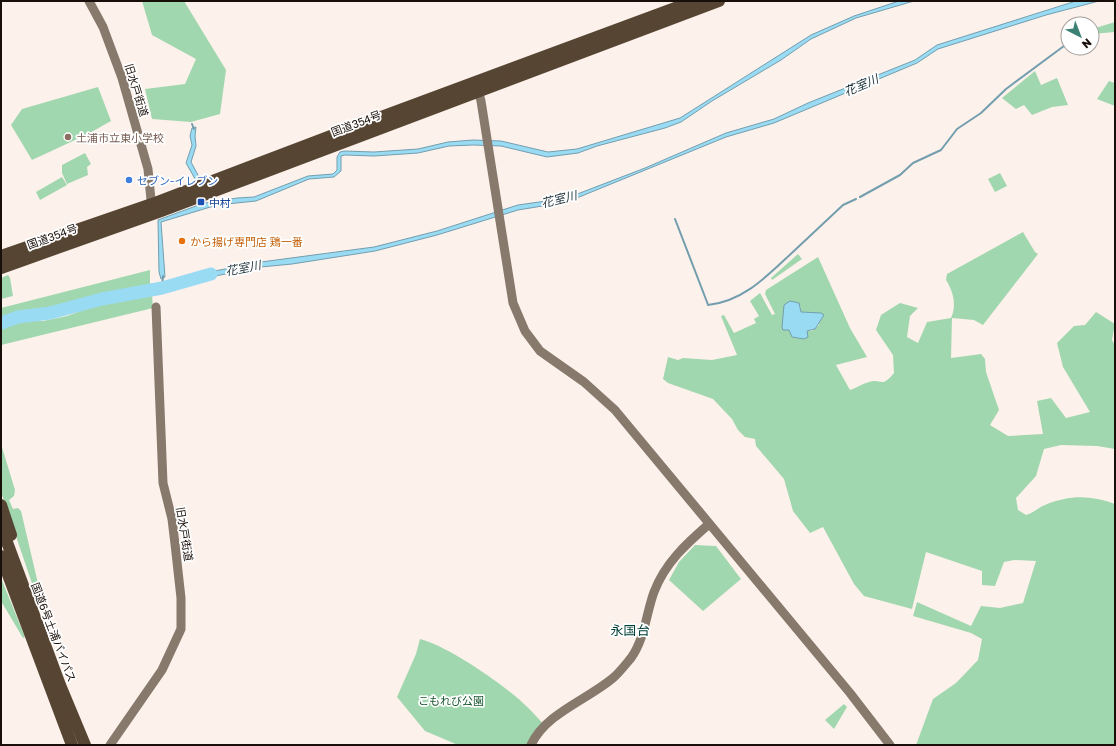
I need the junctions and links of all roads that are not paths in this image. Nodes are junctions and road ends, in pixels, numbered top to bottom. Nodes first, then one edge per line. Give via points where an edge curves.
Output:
1 (89, 1) edge
2 (694, 1) edge
3 (720, 1) edge
4 (477, 87) junction
5 (152, 209) junction
6 (1, 256) edge
7 (1, 268) edge
8 (156, 307) dead end
9 (1, 505) edge
10 (709, 524) junction
11 (1, 526) edge
12 (1, 556) edge
13 (1, 569) edge
14 (29, 602) junction
15 (27, 628) junction
16 (72, 745) edge
17 (85, 745) edge
18 (110, 745) edge
19 (531, 745) edge
20 (890, 745) edge

1 - 5 street, 旧水戸街道 via 103,27 122,78 148,169
2 - 4 highway, 国道354号
3 - 4 highway, 国道354号
4 - 5 highway, 国道354号
4 - 10 street via 513,303 519,320 540,351 584,382 615,410
5 - 6 highway, 国道354号
5 - 7 highway, 国道354号
8 - 18 street, 旧水戸街道 via 163,483 172,519 181,598 181,629 162,670
9 - 14 highway via 27,584
10 - 19 street via 685,544 661,574 643,635 631,657 613,678 545,726
10 - 20 street
11 - 14 highway, 国道6号土浦バイパス
12 - 15 highway, 国道6号土浦バイパス
13 - 15 highway
14 - 17 highway, 国道6号土浦バイパス
15 - 16 highway, 国道6号土浦バイパス

